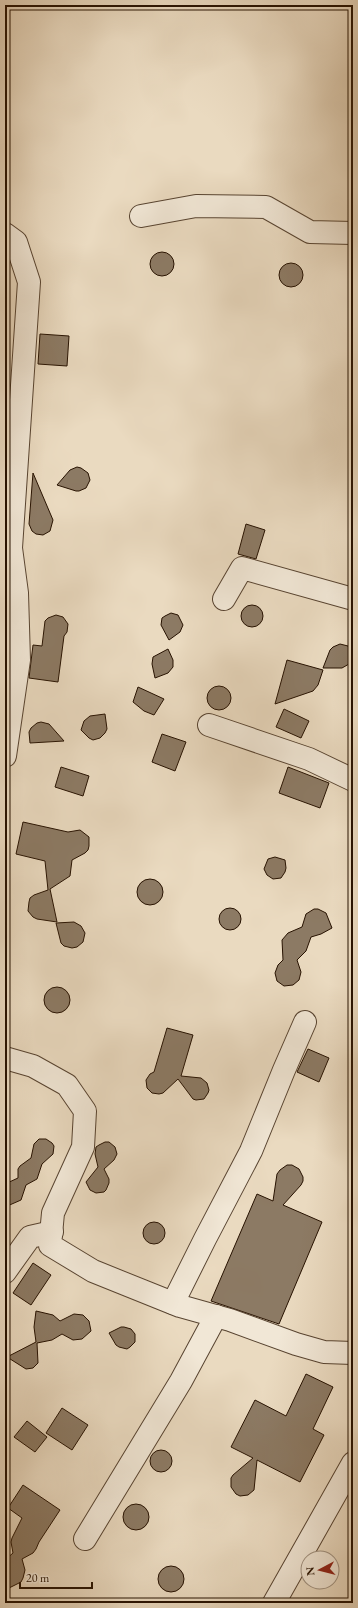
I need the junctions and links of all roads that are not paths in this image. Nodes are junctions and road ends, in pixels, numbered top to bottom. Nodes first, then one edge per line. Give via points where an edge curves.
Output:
1 (141, 216) dead end
2 (353, 233) edge
3 (5, 234) edge
4 (224, 599) dead end
5 (353, 599) edge
6 (209, 725) dead end
7 (5, 756) edge
8 (353, 780) edge
9 (305, 1022) dead end
10 (5, 1058) edge
11 (52, 1232) junction
12 (5, 1272) edge
13 (173, 1303) junction
14 (216, 1316) junction
15 (353, 1353) edge
16 (353, 1463) edge
17 (85, 1539) dead end
18 (274, 1603) edge

1 - 2 street via 196,206 266,207 310,232
3 - 7 street via 16,242 29,282 11,548 17,592 19,660
4 - 5 street via 242,568
6 - 8 street via 309,759
9 - 13 street via 251,1152
10 - 11 street via 33,1066 67,1086 85,1111 84,1147 53,1213
11 - 12 street via 30,1237
11 - 13 street via 50,1245 93,1271
13 - 14 street
14 - 15 street via 324,1352
14 - 17 street via 181,1381
16 - 18 street

